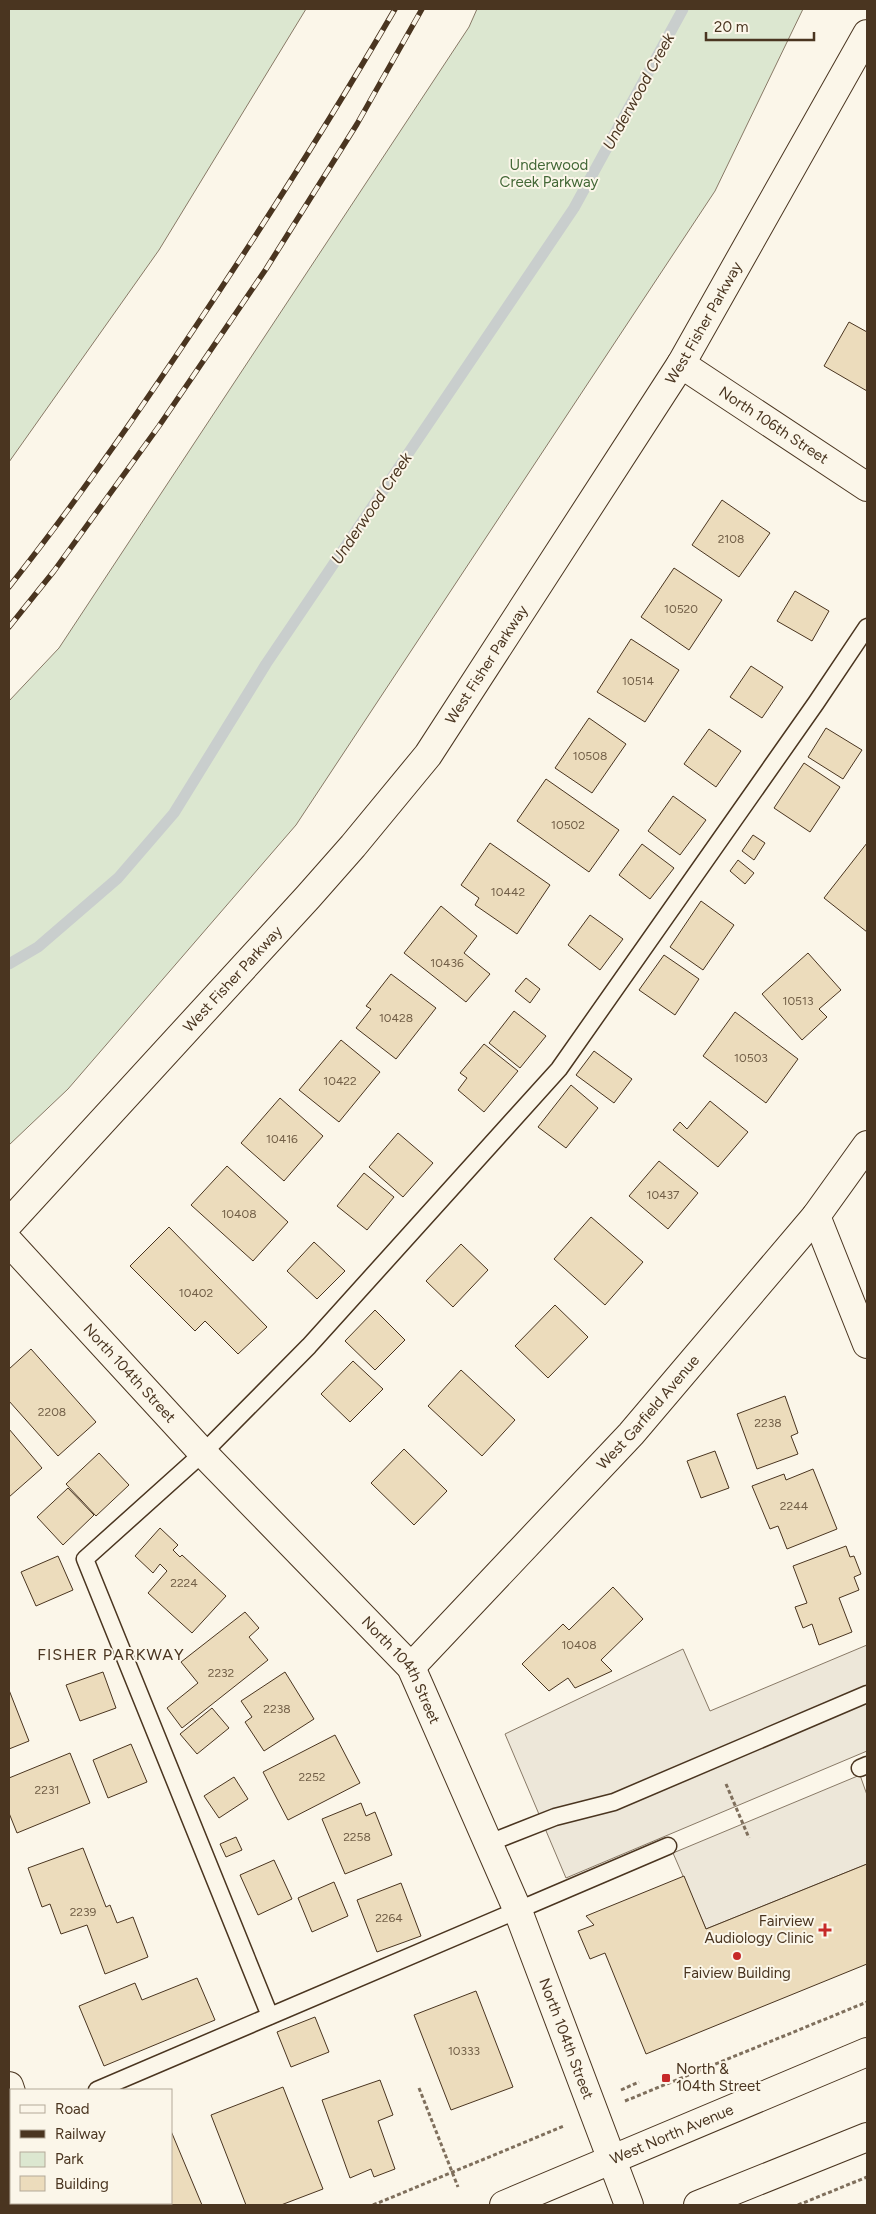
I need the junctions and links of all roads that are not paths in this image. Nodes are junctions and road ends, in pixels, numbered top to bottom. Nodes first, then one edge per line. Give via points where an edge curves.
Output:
1 (867, 34) edge
2 (681, 364) junction
3 (867, 486) edge
4 (867, 627) edge
5 (867, 1145) edge
6 (816, 1216) junction
7 (9, 1224) edge
8 (9, 1242) edge
9 (867, 1344) edge
10 (202, 1453) junction
11 (411, 1667) junction
12 (867, 1694) edge
13 (489, 1843) junction
14 (668, 1846) dead end
15 (518, 1911) junction
16 (270, 2016) junction
17 (867, 2052) edge
18 (99, 2089) edge
19 (867, 2137) edge
20 (612, 2160) junction
21 (504, 2205) edge
22 (629, 2205) edge
23 (698, 2205) edge

1 - 2 street, West Fisher Parkway
2 - 3 street, North 106th Street
2 - 7 street, West Fisher Parkway via 428,755 308,897
4 - 10 lane via 559,1069 309,1346
5 - 6 street, West Garfield Avenue
6 - 9 street
6 - 11 street, West Garfield Avenue via 631,1434
8 - 10 street, North 104th Street
10 - 11 street, North 104th Street
10 - 16 lane via 85,1558
11 - 13 street, North 104th Street
12 - 13 lane via 614,1802 555,1817
13 - 15 street, North 104th Street
14 - 15 lane
15 - 16 lane
15 - 20 street, North 104th Street
16 - 18 lane
17 - 20 street, West North Avenue
19 - 23 street
20 - 21 street, West North Avenue
20 - 22 street, North 104th Street

